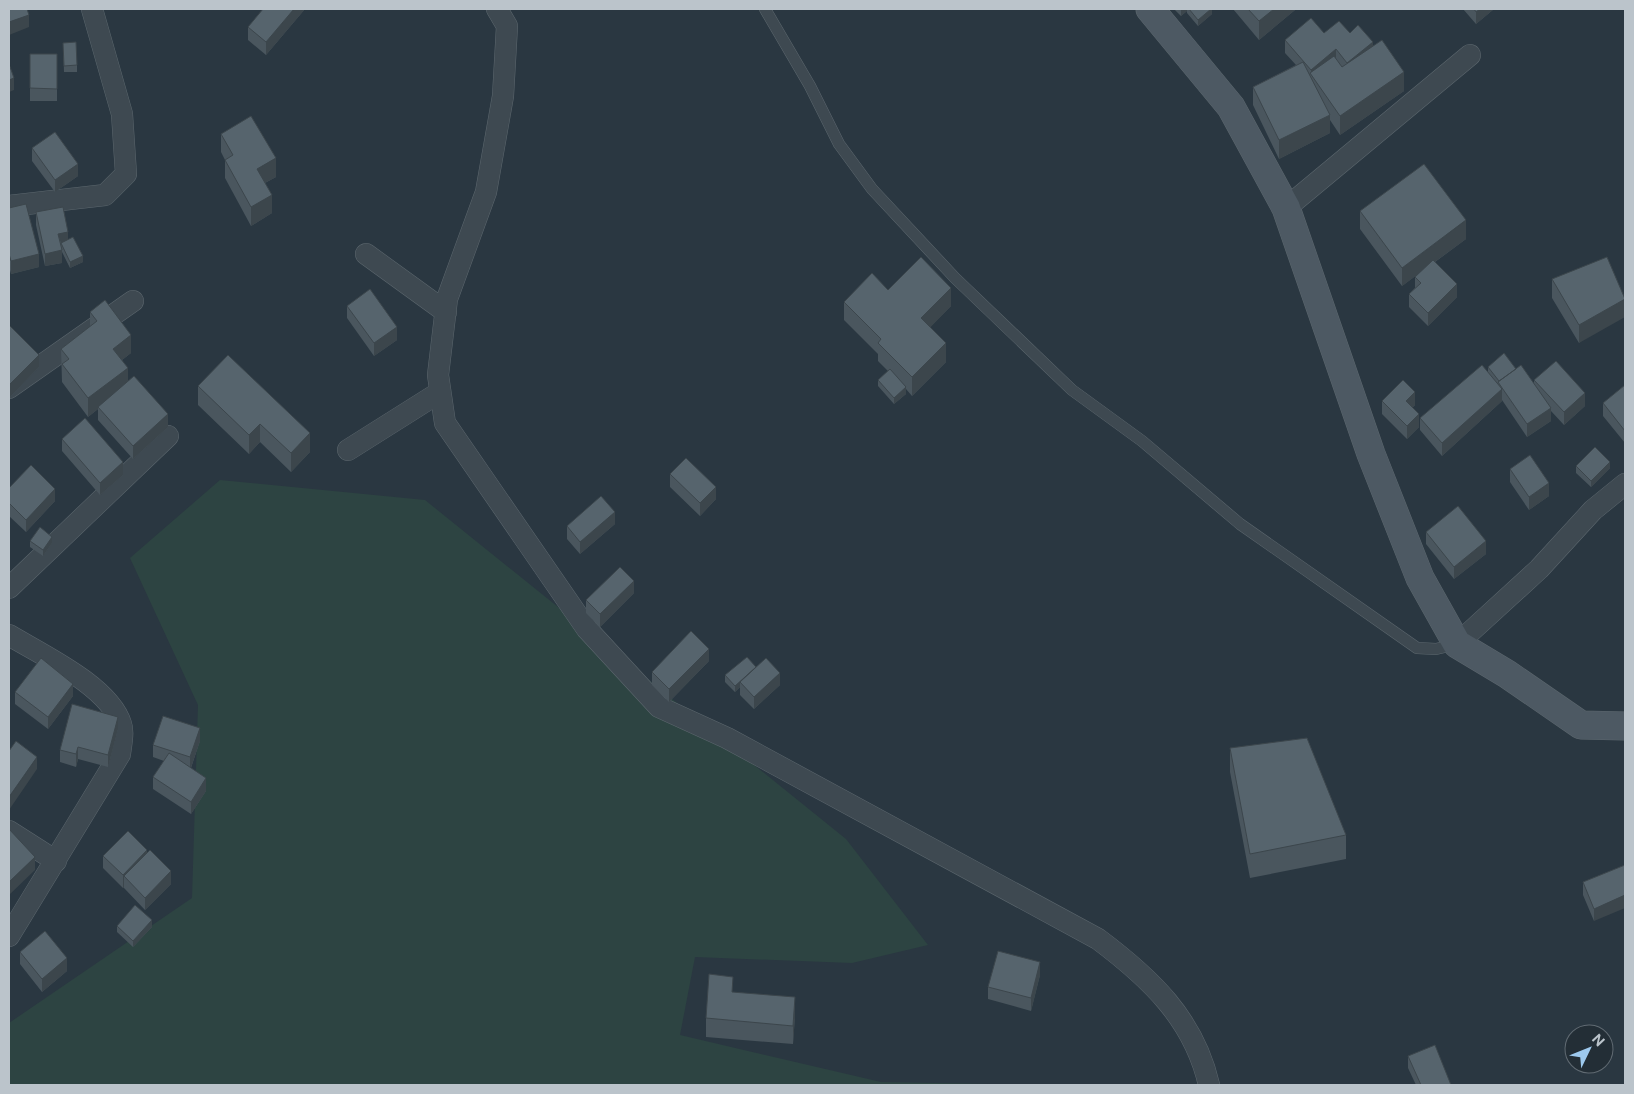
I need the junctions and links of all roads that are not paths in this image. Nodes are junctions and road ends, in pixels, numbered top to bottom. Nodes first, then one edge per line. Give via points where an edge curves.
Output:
1 (92, 9) edge
2 (497, 9) edge
3 (765, 9) edge
4 (1150, 9) edge
5 (1470, 55) dead end
6 (9, 206) edge
7 (1286, 208) junction
8 (366, 254) dead end
9 (133, 301) dead end
10 (446, 312) junction
11 (9, 388) edge
12 (440, 392) junction
13 (168, 436) dead end
14 (348, 450) dead end
15 (1625, 484) edge
16 (9, 588) edge
17 (9, 635) edge
18 (1457, 644) junction
19 (1625, 726) edge
20 (9, 831) edge
21 (56, 861) junction
22 (9, 936) edge
23 (1209, 1085) edge

1 - 6 street via 122,114 126,174 105,195
2 - 10 street via 507,26 503,96 486,192
3 - 18 lane via 839,144 872,189 954,278 1072,390 1142,441 1240,524 1417,648 1436,649
4 - 7 main road via 1231,107
5 - 7 street
7 - 18 main road via 1371,454 1420,578
8 - 10 street
9 - 11 street
10 - 12 street via 438,375
12 - 14 street
12 - 23 street via 445,423 587,629 659,707 727,738 1098,939 1166,997 1187,1027
13 - 16 street
15 - 18 street via 1593,510 1539,569
17 - 21 street via 90,685 110,703 122,725 120,754
18 - 19 main road via 1581,725
20 - 21 street
21 - 22 street

